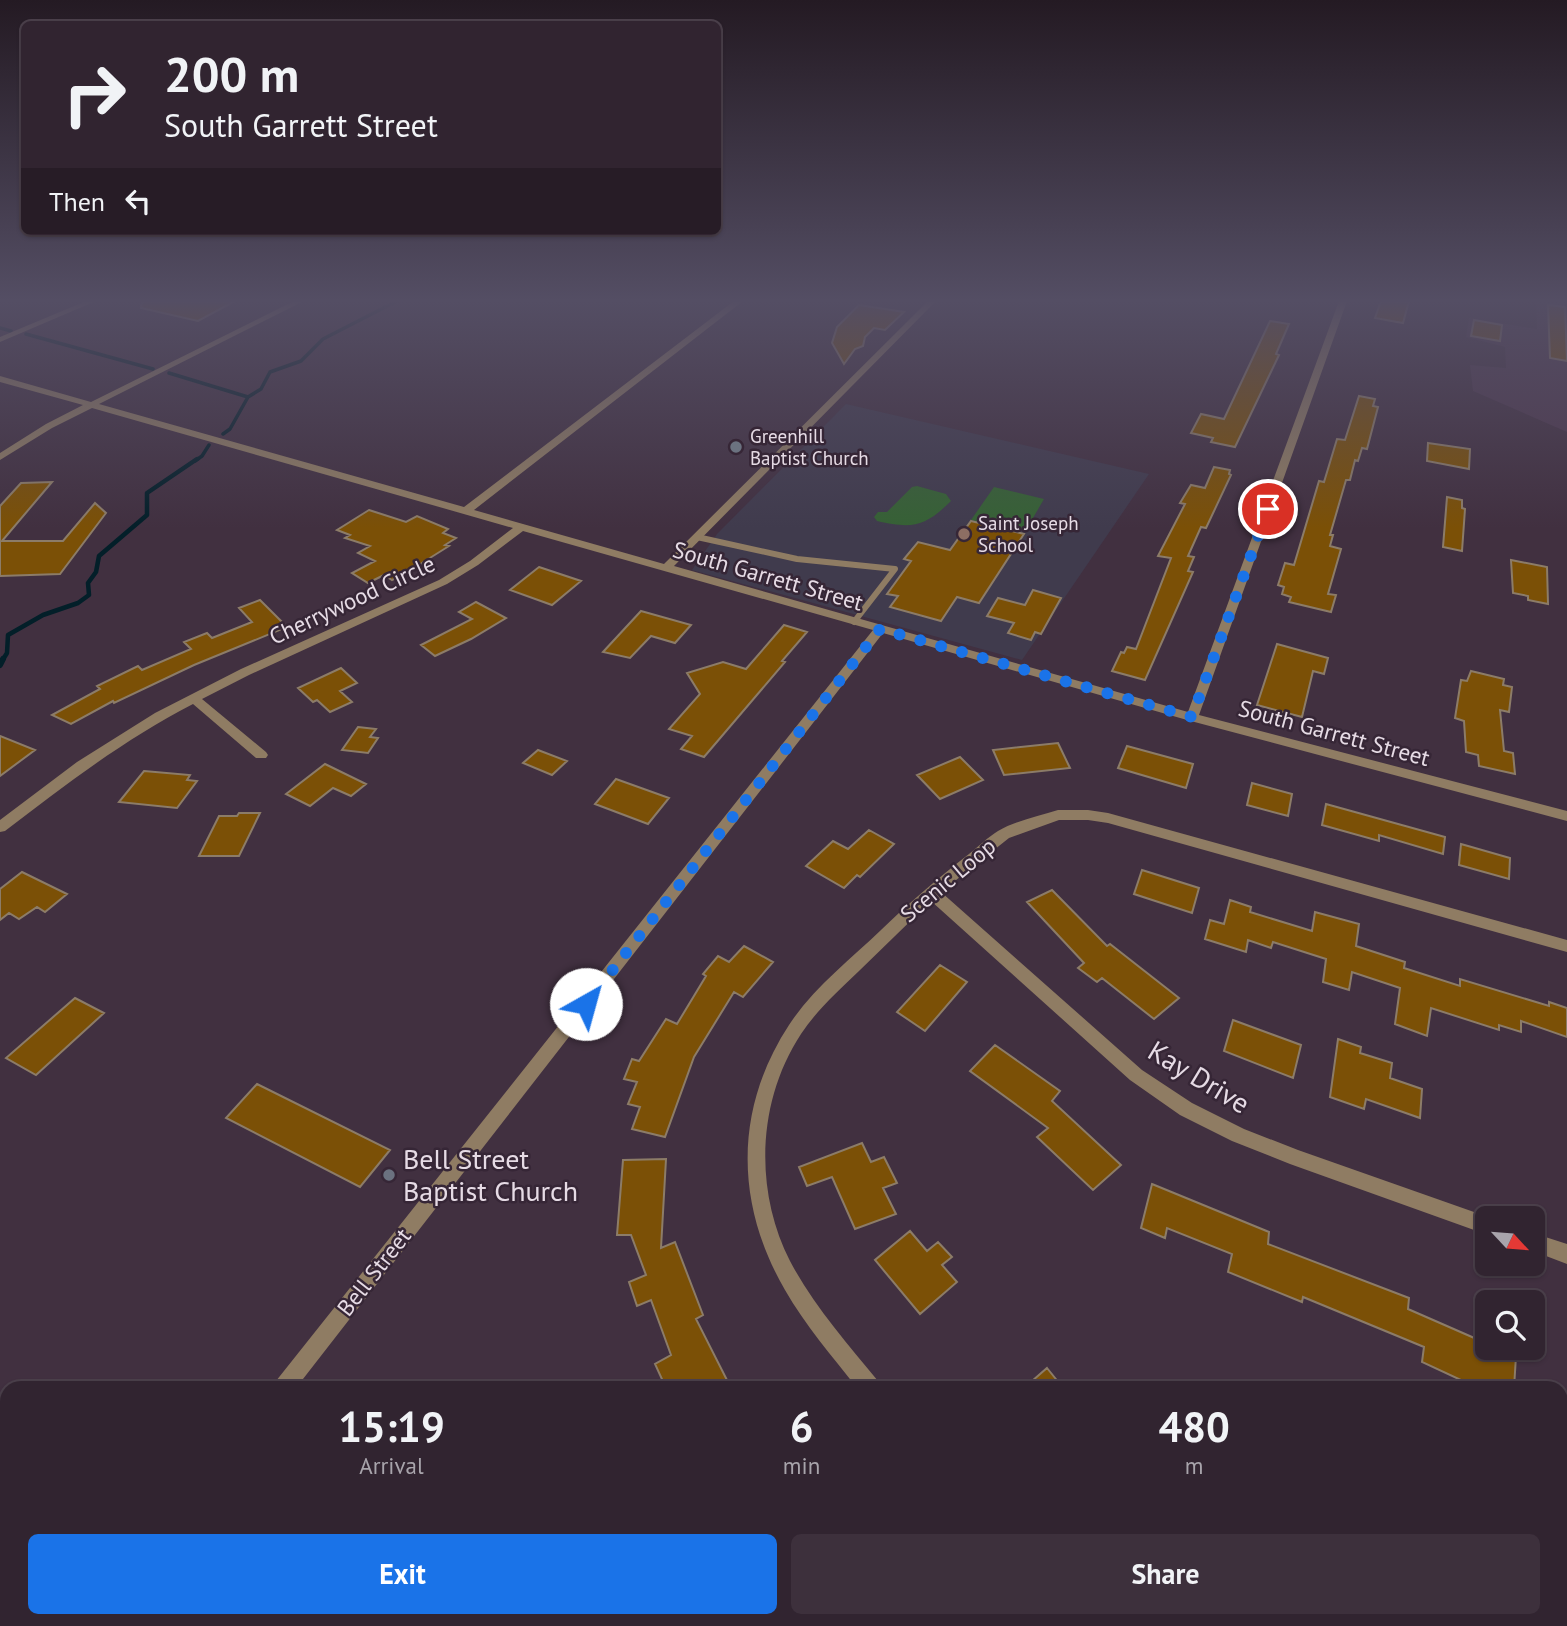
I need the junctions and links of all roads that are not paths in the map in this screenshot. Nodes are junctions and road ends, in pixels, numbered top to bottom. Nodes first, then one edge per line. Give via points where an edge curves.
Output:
1 (148, 377) edge
2 (640, 377) edge
3 (856, 377) edge
4 (1315, 377) edge
5 (0, 379) edge
6 (91, 405) junction
7 (0, 457) edge
8 (466, 511) junction
9 (521, 527) junction
10 (697, 537) junction
11 (665, 569) junction
12 (854, 622) junction
13 (880, 629) junction
14 (193, 698) junction
15 (1192, 717) junction
16 (261, 755) dead end
17 (1567, 816) edge
18 (0, 827) edge
19 (931, 892) junction
20 (1567, 946) edge
21 (1475, 1221) edge
22 (1545, 1246) edge
23 (1567, 1254) edge
24 (289, 1381) edge
25 (865, 1381) edge

1 - 6 street
2 - 8 street
3 - 10 street
4 - 15 street
5 - 6 street, South Garrett Street
6 - 7 street
6 - 8 street, South Garrett Street
8 - 9 street, South Garrett Street
9 - 11 street, South Garrett Street
9 - 14 street, Cherrywood Circle via 443,582
10 - 11 street
10 - 12 lane via 797,559 895,569
11 - 12 street, South Garrett Street
12 - 13 street, South Garrett Street
13 - 15 street, South Garrett Street
13 - 24 street, Bell Street
14 - 16 street
14 - 18 street, Cherrywood Circle via 92,758
15 - 17 street, South Garrett Street
19 - 20 street, Scenic Loop via 1004,834 1058,816 1088,815 1131,823
19 - 21 street, Kay Drive via 1161,1093 1258,1143
19 - 25 street, Scenic Loop via 804,1015 774,1064 758,1121 755,1171 773,1244 797,1290
22 - 23 street

